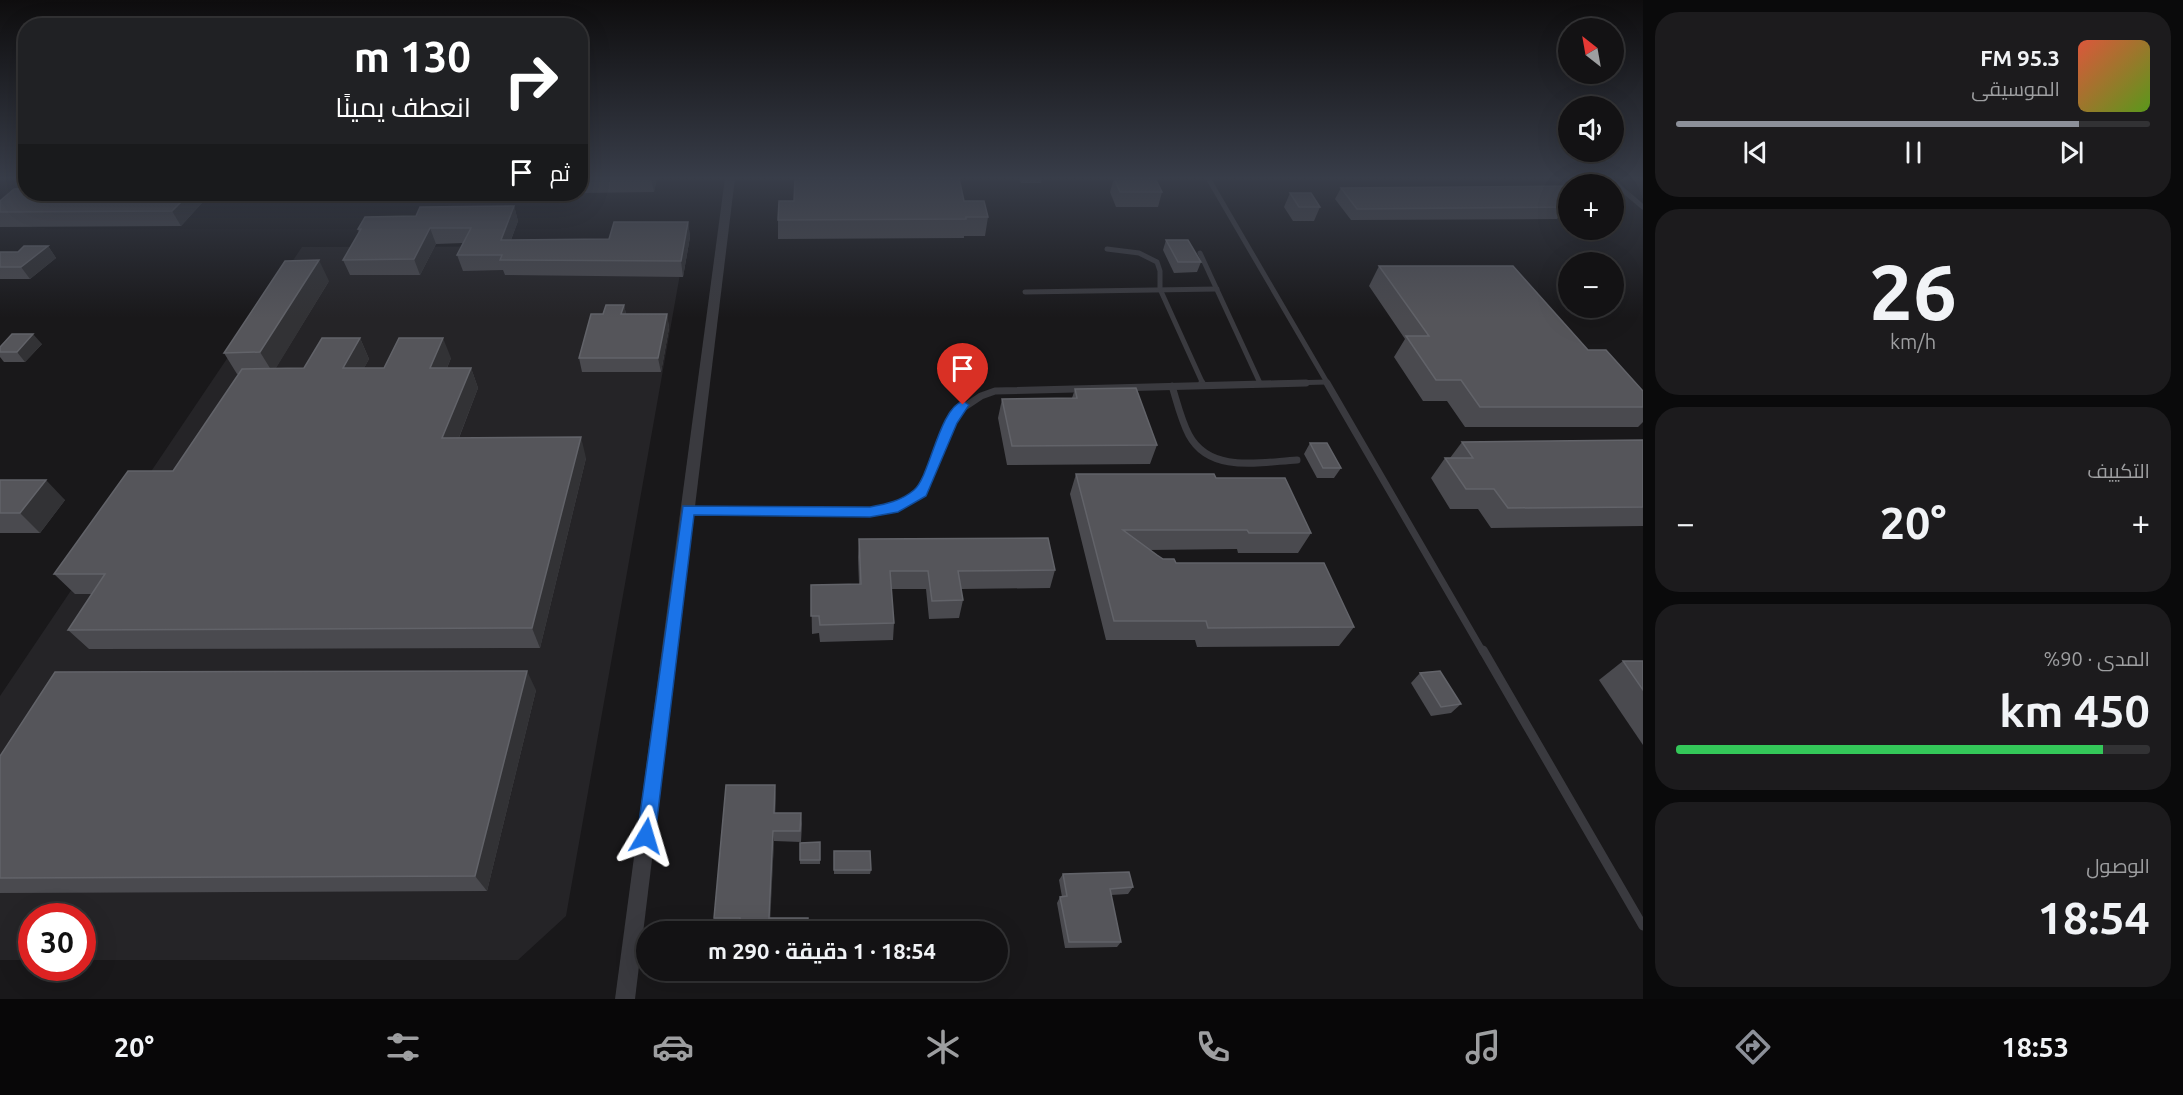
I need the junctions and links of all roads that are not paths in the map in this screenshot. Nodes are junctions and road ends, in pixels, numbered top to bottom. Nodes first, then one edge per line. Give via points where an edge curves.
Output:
1 (724, 225) edge
2 (1235, 225) edge
3 (1107, 249) dead end
4 (1200, 253) dead end
5 (1160, 289) junction
6 (1217, 289) junction
7 (1025, 292) dead end
8 (1327, 382) junction
9 (1260, 384) junction
10 (1203, 385) junction
11 (1172, 386) junction
12 (1296, 460) dead end
13 (688, 510) junction
14 (1643, 926) edge
15 (625, 999) edge

1 - 13 street
2 - 8 lane
3 - 5 lane via 1152,258 1159,267
4 - 6 lane
5 - 6 lane
5 - 7 lane
5 - 10 lane
6 - 9 lane
8 - 9 lane
8 - 14 lane
9 - 10 lane
10 - 11 lane
11 - 12 lane via 1191,438 1206,454 1227,462
11 - 13 lane via 983,394 956,413 921,492 894,508 870,512
13 - 15 street

